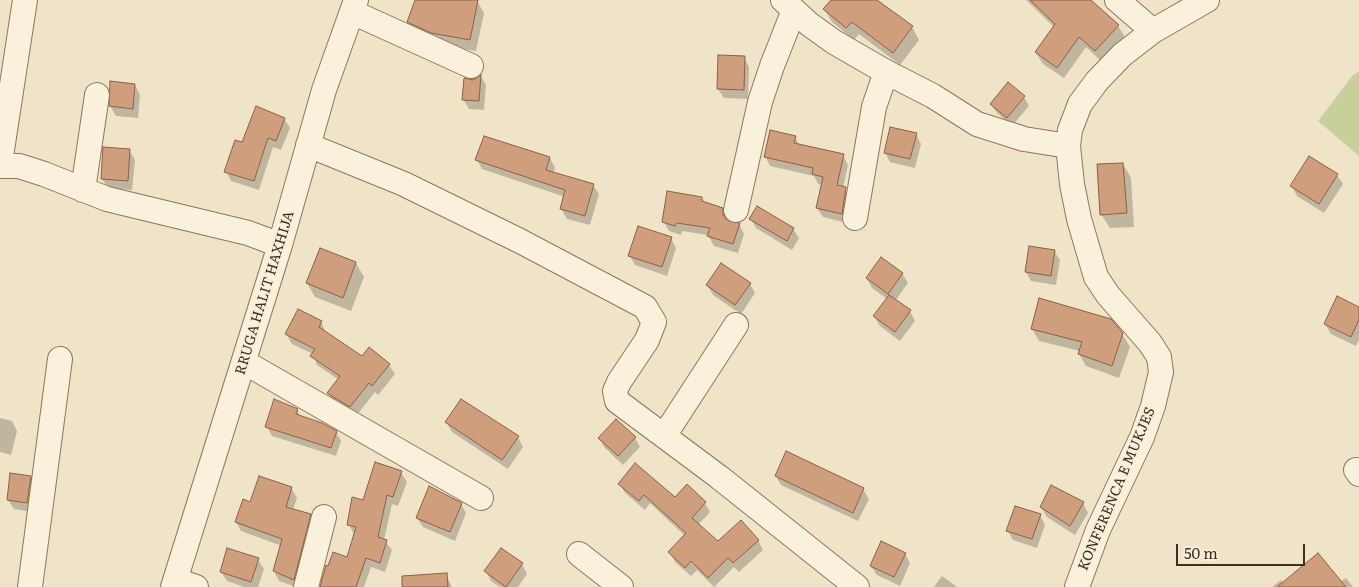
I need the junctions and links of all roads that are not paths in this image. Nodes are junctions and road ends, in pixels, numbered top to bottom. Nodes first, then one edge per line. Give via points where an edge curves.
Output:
1 (25, 0) edge
2 (1117, 0) edge
3 (1207, 0) edge
4 (789, 5) edge
5 (354, 6) edge
6 (1153, 31) junction
7 (471, 66) dead end
8 (886, 72) junction
9 (97, 95) dead end
10 (308, 145) junction
11 (1068, 146) junction
12 (0, 164) edge
13 (83, 190) junction
14 (736, 210) dead end
15 (855, 218) dead end
16 (280, 245) junction
17 (736, 324) dead end
18 (60, 359) dead end
19 (244, 362) junction
20 (664, 436) junction
21 (481, 498) dead end
22 (324, 517) dead end
23 (579, 554) dead end
24 (182, 585) edge
25 (30, 587) edge
26 (306, 587) edge
27 (621, 587) edge
28 (857, 587) edge
29 (1077, 587) edge

1 - 12 street
2 - 6 street
3 - 6 street, KONFERENCA E MUKJES
4 - 8 street via 834,42
4 - 14 street via 760,102
5 - 7 street
5 - 10 street, RRUGA HALIT HAXHIJA
6 - 11 street, KONFERENCA E MUKJES via 1122,55 1088,92 1074,117
8 - 11 street via 934,96 977,124 1024,139
8 - 15 street via 874,107
9 - 13 street
10 - 16 street, RRUGA HALIT HAXHIJA
10 - 20 street via 413,188 645,307 654,322 648,340 615,391 617,401
11 - 29 street, KONFERENCA E MUKJES via 1079,218 1096,277 1150,343 1161,372 1142,437 1098,530
12 - 13 street via 19,166
13 - 16 street via 248,233
16 - 19 street, RRUGA HALIT HAXHIJA
17 - 20 street
18 - 25 street
19 - 21 street
19 - 24 street, RRUGA HALIT HAXHIJA
20 - 28 street
22 - 26 street
23 - 27 street

